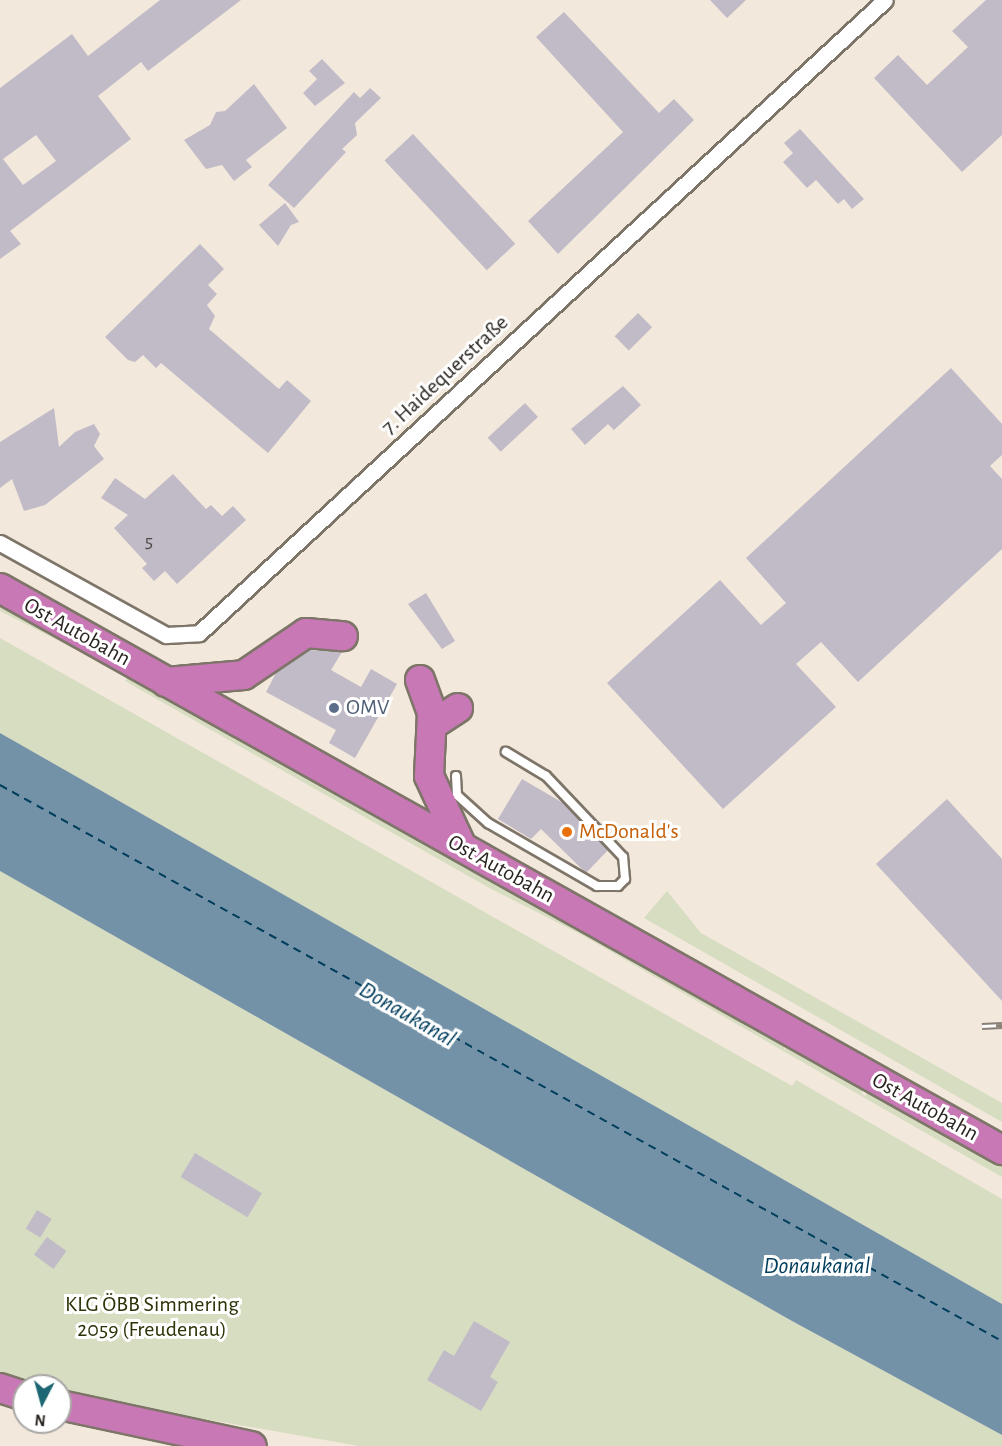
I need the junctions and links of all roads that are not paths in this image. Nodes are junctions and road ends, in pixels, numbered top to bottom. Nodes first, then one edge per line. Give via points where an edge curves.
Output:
1 (885, 0) edge
2 (0, 543) edge
3 (0, 588) edge
4 (343, 636) dead end
5 (420, 680) dead end
6 (166, 682) junction
7 (458, 708) dead end
8 (432, 725) junction
9 (506, 752) dead end
10 (456, 776) dead end
11 (462, 847) junction
12 (1002, 1150) edge
13 (72, 1408) edge
14 (252, 1446) edge

1 - 2 street, 7. Haidequerstraße via 199,633 166,635
3 - 6 highway, Ost Autobahn
4 - 6 highway via 306,633 244,675
5 - 8 highway
6 - 11 highway, Ost Autobahn
7 - 8 highway
8 - 11 highway via 429,776
9 - 10 lane via 546,776 623,857 625,879 618,886 597,886 488,823 457,795
11 - 12 highway, Ost Autobahn
13 - 14 highway

